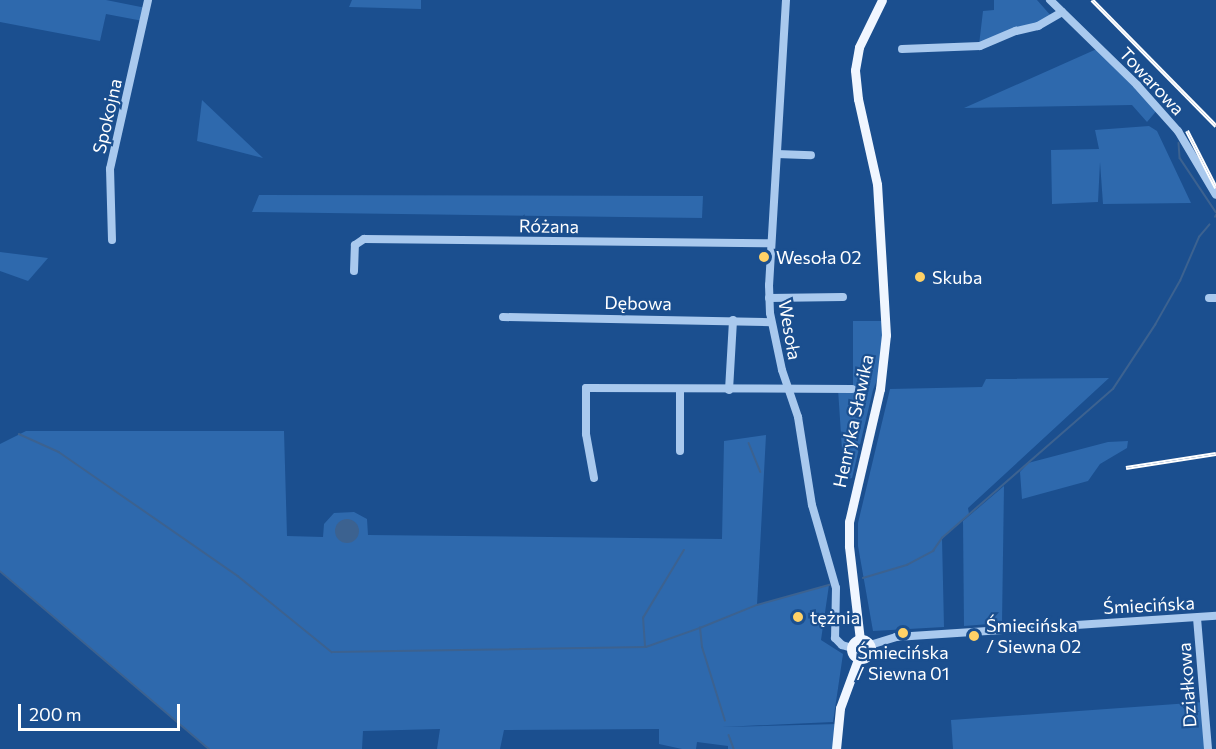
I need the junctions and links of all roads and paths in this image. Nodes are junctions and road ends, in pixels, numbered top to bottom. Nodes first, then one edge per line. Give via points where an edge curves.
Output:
1 (148, 0) edge
2 (786, 0) edge
3 (882, 0) edge
4 (1050, 0) edge
5 (1062, 12) junction
6 (902, 49) dead end
7 (777, 154) junction
8 (810, 155) dead end
9 (1216, 195) edge
10 (112, 240) dead end
11 (771, 243) junction
12 (354, 271) dead end
13 (843, 297) dead end
14 (768, 298) junction
15 (503, 317) dead end
16 (733, 320) junction
17 (771, 322) junction
18 (680, 389) junction
19 (852, 389) dead end
20 (729, 390) junction
21 (789, 390) junction
22 (680, 451) dead end
23 (594, 478) dead end
24 (1216, 616) edge
25 (1197, 618) junction
26 (860, 640) junction
27 (870, 645) junction
28 (852, 648) junction
29 (858, 659) junction
30 (837, 749) edge
31 (1208, 749) edge

1 - 10 street, Spokojna via 110,169
2 - 7 street, Wesoła
3 - 26 main road, Henryka Sławika via 859,47 855,70 877,184 886,334 880,389 849,522
4 - 5 street, Towarowa
5 - 6 street via 1038,26 980,46
5 - 9 street, Towarowa via 1178,131
7 - 8 street
7 - 11 street, Wesoła
11 - 12 street, Różana via 364,239 355,245
11 - 14 street, Wesoła
13 - 14 street
14 - 17 street, Wesoła
15 - 16 street, Dębowa
16 - 17 street, Dębowa
16 - 20 street
17 - 21 street, Wesoła
18 - 20 street
18 - 22 street
18 - 23 street via 586,388 586,434
19 - 21 street
20 - 21 street
21 - 28 street, Wesoła via 798,417 812,505 836,588 835,638
24 - 25 street, Śmiecińska
25 - 27 street, Śmiecińska via 896,637
25 - 31 street, Działkowa
26 - 27 main road
26 - 28 main road
27 - 29 main road via 869,656
28 - 29 main road
29 - 30 main road via 840,708

